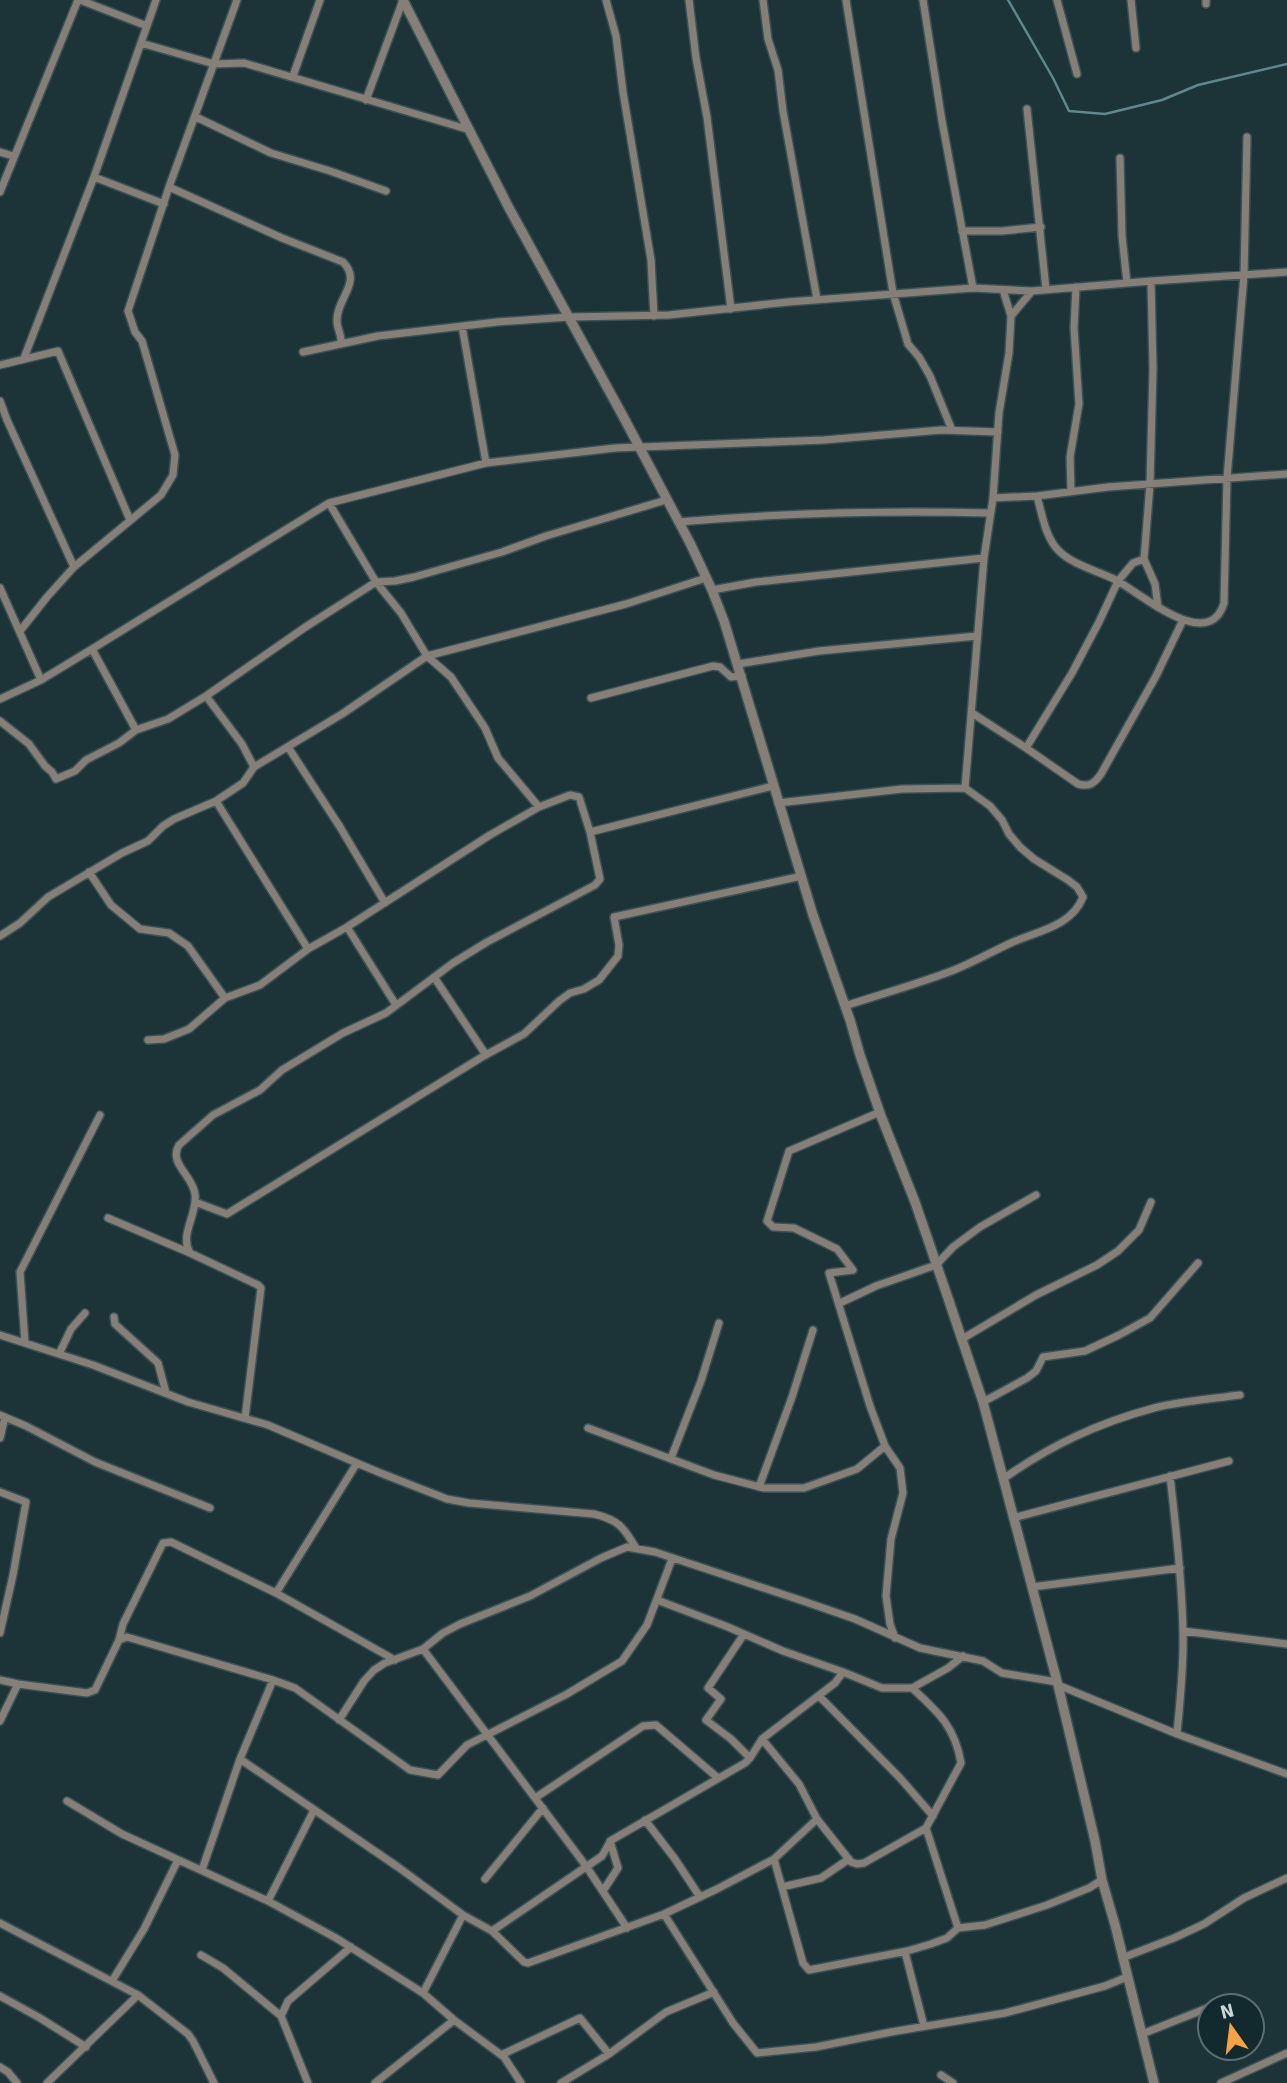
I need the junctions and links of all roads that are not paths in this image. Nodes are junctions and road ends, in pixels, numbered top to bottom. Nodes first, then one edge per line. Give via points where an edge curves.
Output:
1 (79, 0) edge
2 (156, 0) edge
3 (237, 0) edge
4 (320, 0) edge
5 (403, 0) edge
6 (606, 0) edge
7 (689, 0) edge
8 (763, 0) edge
9 (845, 0) edge
10 (923, 0) edge
11 (1057, 0) edge
12 (1130, 0) edge
13 (147, 26) junction
14 (141, 43) junction
15 (1136, 48) dead end
16 (214, 64) junction
17 (1077, 74) dead end
18 (293, 76) junction
19 (366, 100) junction
20 (1027, 109) dead end
21 (196, 117) junction
22 (471, 131) junction
23 (1247, 137) dead end
24 (0, 152) edge
25 (13, 156) junction
26 (1119, 158) dead end
27 (94, 177) junction
28 (169, 187) junction
29 (386, 191) dead end
30 (0, 192) edge
31 (164, 204) junction
32 (1041, 227) junction
33 (962, 231) junction
34 (1287, 272) edge
35 (1244, 275) junction
36 (1151, 281) junction
37 (1127, 283) junction
38 (1076, 287) junction
39 (973, 288) junction
40 (1046, 289) junction
41 (1003, 290) junction
42 (1032, 291) junction
43 (893, 293) junction
44 (817, 299) junction
45 (732, 309) junction
46 (654, 316) junction
47 (1011, 316) junction
48 (569, 317) junction
49 (462, 327) junction
50 (341, 343) junction
51 (303, 352) dead end
52 (24, 358) junction
53 (0, 365) edge
54 (0, 401) edge
55 (952, 430) junction
56 (998, 432) junction
57 (639, 447) junction
58 (486, 463) junction
59 (1287, 474) edge
60 (1227, 478) junction
61 (1150, 484) junction
62 (1071, 491) junction
63 (1037, 496) junction
64 (993, 498) junction
65 (666, 500) junction
66 (329, 503) junction
67 (990, 513) junction
68 (130, 520) junction
69 (678, 522) junction
70 (984, 558) junction
71 (1144, 559) junction
72 (74, 567) junction
73 (706, 578) junction
74 (1118, 581) junction
75 (376, 582) junction
76 (0, 588) edge
77 (712, 590) junction
78 (1158, 607) junction
79 (1182, 620) junction
80 (20, 631) junction
81 (976, 636) junction
82 (92, 649) junction
83 (427, 656) junction
84 (738, 664) junction
85 (742, 676) junction
86 (41, 680) junction
87 (206, 695) junction
88 (591, 698) dead end
89 (0, 699) edge
90 (972, 713) junction
91 (0, 721) edge
92 (136, 730) junction
93 (288, 747) junction
94 (1026, 748) junction
95 (254, 767) junction
96 (773, 786) junction
97 (965, 788) junction
98 (216, 801) junction
99 (778, 803) junction
100 (539, 807) junction
101 (590, 832) junction
102 (89, 872) junction
103 (802, 876) junction
104 (385, 903) junction
105 (347, 927) junction
106 (0, 936) edge
107 (308, 949) junction
108 (434, 977) junction
109 (225, 998) junction
110 (396, 1005) junction
111 (845, 1006) junction
112 (148, 1040) dead end
113 (486, 1055) junction
114 (880, 1112) junction
115 (100, 1115) dead end
116 (1036, 1195) dead end
117 (195, 1202) junction
118 (1151, 1202) dead end
119 (108, 1218) dead end
120 (190, 1252) junction
121 (1199, 1263) dead end
122 (936, 1265) junction
123 (840, 1303) junction
124 (85, 1313) dead end
125 (114, 1317) dead end
126 (719, 1323) dead end
127 (813, 1330) dead end
128 (0, 1335) edge
129 (962, 1339) junction
130 (25, 1343) junction
131 (58, 1354) junction
132 (166, 1393) junction
133 (1240, 1395) dead end
134 (982, 1402) junction
135 (2, 1416) edge
136 (245, 1418) junction
137 (588, 1428) dead end
138 (0, 1438) edge
139 (885, 1446) junction
140 (671, 1458) junction
141 (1228, 1461) dead end
142 (357, 1463) junction
143 (1170, 1476) junction
144 (1003, 1479) junction
145 (759, 1487) junction
146 (0, 1492) edge
147 (210, 1508) dead end
148 (1013, 1518) junction
149 (636, 1548) junction
150 (672, 1559) junction
151 (1180, 1568) junction
152 (1032, 1587) junction
153 (276, 1593) junction
154 (657, 1600) junction
155 (1183, 1631) junction
156 (0, 1633) edge
157 (744, 1634) junction
158 (895, 1638) junction
159 (119, 1640) junction
160 (1287, 1644) edge
161 (423, 1649) junction
162 (963, 1656) junction
163 (395, 1660) junction
164 (843, 1672) junction
165 (273, 1679) junction
166 (0, 1680) edge
167 (18, 1684) junction
168 (1058, 1684) junction
169 (912, 1688) junction
170 (819, 1696) junction
171 (339, 1720) junction
172 (0, 1721) edge
173 (487, 1733) junction
174 (1177, 1734) junction
175 (762, 1738) junction
176 (750, 1758) junction
177 (240, 1759) junction
178 (1287, 1774) edge
179 (718, 1778) junction
180 (535, 1798) junction
181 (67, 1801) dead end
182 (543, 1808) junction
183 (314, 1810) junction
184 (933, 1816) junction
185 (817, 1819) junction
186 (645, 1820) junction
187 (926, 1828) junction
188 (610, 1841) junction
189 (774, 1859) junction
190 (849, 1859) junction
191 (178, 1860) junction
192 (586, 1866) junction
193 (202, 1870) junction
194 (1287, 1878) edge
195 (485, 1879) dead end
196 (1102, 1880) junction
197 (782, 1887) junction
198 (603, 1891) junction
199 (700, 1897) junction
200 (268, 1901) junction
201 (664, 1914) junction
202 (463, 1915) junction
203 (0, 1923) edge
204 (627, 1928) junction
205 (957, 1928) junction
206 (492, 1931) junction
207 (351, 1947) junction
208 (905, 1952) junction
209 (201, 1955) dead end
210 (1122, 1958) junction
211 (1127, 1976) junction
212 (112, 1981) junction
213 (714, 1992) junction
214 (423, 1993) junction
215 (138, 1994) junction
216 (0, 1997) edge
217 (1196, 2013) edge
218 (281, 2016) junction
219 (454, 2020) junction
220 (924, 2026) junction
221 (1142, 2034) junction
222 (86, 2047) junction
223 (1287, 2053) edge
224 (609, 2054) junction
225 (501, 2055) junction
226 (0, 2067) edge
227 (941, 2075) dead end
228 (17, 2083) edge
229 (47, 2083) edge
230 (214, 2083) edge
231 (308, 2083) edge
232 (375, 2083) edge
233 (521, 2083) edge
234 (561, 2083) edge
235 (953, 2083) edge
236 (1154, 2083) edge
237 (1221, 2083) edge

1 - 13 street
1 - 25 street
2 - 13 street
3 - 16 street
4 - 18 street
5 - 19 street
5 - 22 street
6 - 46 street via 616,36 647,232
7 - 45 street
8 - 44 street
9 - 43 street
10 - 33 street
11 - 17 street
12 - 15 street
13 - 14 street
14 - 16 street
14 - 27 street
16 - 18 street via 244,63
16 - 21 street
18 - 19 street
19 - 22 street
20 - 32 street
21 - 28 street
21 - 29 street via 271,153
22 - 48 street
23 - 35 street
24 - 25 street
25 - 30 street
26 - 37 street
27 - 31 street
27 - 52 street
28 - 31 street
28 - 50 street via 343,262 352,276 336,323
31 - 68 street via 128,311 142,341 175,455 173,475 161,495
32 - 33 street
32 - 40 street
33 - 39 street
34 - 35 street
35 - 36 street
35 - 60 street
36 - 37 street
36 - 61 street
37 - 38 street
38 - 40 street
38 - 62 street via 1079,404 1070,457
39 - 41 street
39 - 43 street
40 - 42 street
41 - 42 street
41 - 47 street
42 - 47 street
43 - 44 street
43 - 55 street via 908,344 930,376
44 - 45 street
45 - 46 street
46 - 48 street
47 - 56 street
48 - 49 street
48 - 57 street
49 - 50 street
49 - 58 street
50 - 51 street
52 - 53 street
52 - 68 street via 58,351
54 - 72 street
55 - 56 street
55 - 57 street
56 - 64 street
57 - 58 street
57 - 65 street
58 - 66 street
59 - 60 street
60 - 61 street
60 - 79 street via 1221,613 1195,624
61 - 62 street
61 - 71 street
62 - 63 street
63 - 64 street
63 - 74 street via 1050,539 1059,551
64 - 67 street
65 - 69 street
65 - 75 street via 414,577
66 - 75 street
66 - 82 street
67 - 69 street via 878,511
67 - 70 street
68 - 72 street
69 - 73 street
70 - 77 street
70 - 81 street
71 - 74 street via 1133,563
71 - 78 street via 1155,584
72 - 80 street
73 - 77 street
73 - 83 street via 626,604
74 - 78 street
74 - 94 street via 1077,663
75 - 83 street via 401,612
75 - 87 street
76 - 80 street
77 - 84 street
78 - 79 street
79 - 94 street via 1156,676 1094,783 1078,784
80 - 86 street
81 - 84 street
81 - 90 street
82 - 86 street
82 - 92 street
83 - 93 street
83 - 100 street via 451,677 485,727 498,758
84 - 85 street
85 - 88 street via 731,677 713,666
85 - 96 street
86 - 89 street
87 - 92 street via 168,719
87 - 95 street
90 - 94 street
90 - 97 street
91 - 92 street via 29,744 56,779
93 - 95 street
93 - 104 street
95 - 98 street via 243,783
96 - 99 street
96 - 101 street
97 - 99 street via 902,789
97 - 111 street via 990,806 1020,847 1077,887 1083,897 1079,906 1049,929 954,970
98 - 102 street via 174,819 148,841
98 - 107 street
99 - 103 street
100 - 101 street via 576,795
100 - 104 street
101 - 108 street via 600,879 595,885 487,942
102 - 106 street via 48,897
102 - 109 street via 111,905 141,929 169,933 188,946
103 - 111 street
103 - 113 street via 614,917 618,956 599,980 570,993 524,1034
104 - 105 street
105 - 107 street
105 - 110 street
107 - 109 street via 260,985
108 - 110 street
108 - 113 street
109 - 112 street via 189,1029
110 - 117 street via 282,1070 260,1090 201,1124 179,1145 177,1161 193,1185
111 - 114 street
113 - 117 street via 227,1214
114 - 122 street
114 - 123 street via 789,1151 767,1221 773,1227 794,1228 837,1249 853,1270 829,1273
115 - 130 street via 20,1272
116 - 122 street via 980,1227
117 - 120 street via 186,1242
118 - 129 street via 1139,1230 1118,1251
119 - 120 street
120 - 136 street via 261,1289
121 - 134 street via 1150,1318 1086,1351 1043,1357 1037,1371
122 - 123 street
122 - 129 street
123 - 139 street
124 - 131 street
125 - 132 street via 115,1324 158,1363
126 - 140 street
127 - 145 street
128 - 130 street
129 - 134 street
130 - 131 street
131 - 132 street
132 - 136 street
133 - 144 street via 1156,1408 1111,1422 1047,1449
134 - 144 street
135 - 138 street
135 - 147 street via 94,1462
136 - 142 street
137 - 140 street
139 - 145 street via 857,1469 804,1488
139 - 158 street via 900,1468 904,1493 891,1539 886,1596
140 - 145 street
141 - 143 street
142 - 149 street via 447,1499 608,1517 622,1526
142 - 153 street
143 - 148 street
143 - 151 street
144 - 148 street
146 - 156 street via 26,1502
148 - 152 street
149 - 150 street
149 - 161 street via 617,1549 530,1596 460,1624
150 - 154 street
150 - 158 street via 842,1614
151 - 152 street
151 - 155 street
152 - 168 street
153 - 159 street via 171,1542 163,1543
153 - 163 street
154 - 157 street
154 - 173 street via 647,1625 622,1661
155 - 160 street
155 - 174 street
157 - 164 street
157 - 176 street via 708,1688 721,1699 706,1720
158 - 162 street
159 - 165 street via 127,1637
159 - 167 street via 95,1690 87,1693
161 - 163 street
161 - 173 street
162 - 168 street via 1002,1673
162 - 169 street
163 - 171 street via 374,1670
164 - 169 street via 882,1688
164 - 170 street
165 - 171 street via 295,1688
165 - 177 street
166 - 167 street
167 - 172 street
168 - 174 street
168 - 196 street
169 - 184 street via 942,1716 960,1757
170 - 175 street
170 - 184 street
171 - 173 street via 410,1770 438,1775 467,1745
173 - 180 street
174 - 178 street
175 - 176 street
175 - 185 street via 799,1784
176 - 179 street
177 - 183 street
177 - 193 street
179 - 180 street via 656,1725 649,1724
179 - 186 street
180 - 182 street
181 - 191 street
182 - 192 street
182 - 195 street
183 - 200 street
183 - 202 street
184 - 187 street
185 - 189 street
185 - 190 street
186 - 188 street
186 - 199 street
187 - 190 street via 864,1863
187 - 205 street
188 - 192 street via 602,1857
188 - 198 street via 618,1868
189 - 197 street
189 - 199 street
190 - 197 street via 821,1878
191 - 193 street
191 - 212 street
192 - 198 street
192 - 206 street
193 - 200 street
194 - 210 street via 1204,1924
196 - 205 street via 1047,1905 985,1925
196 - 210 street
197 - 208 street via 808,1970
198 - 204 street
199 - 201 street
200 - 207 street
201 - 204 street
201 - 213 street
202 - 206 street
202 - 214 street
203 - 212 street
204 - 206 street via 528,1963
205 - 208 street via 947,1938
207 - 214 street
207 - 218 street via 288,2001
208 - 220 street
209 - 218 street
210 - 211 street
211 - 220 street via 1005,2013
211 - 221 street
212 - 215 street
213 - 220 street via 757,2053
213 - 224 street via 666,2012
214 - 219 street
215 - 222 street
215 - 230 street via 188,2034
216 - 222 street
217 - 221 street
218 - 231 street
219 - 225 street
219 - 232 street
221 - 236 street
222 - 229 street
223 - 237 street
224 - 225 street via 580,2018
224 - 234 street
225 - 233 street
226 - 228 street
227 - 235 street

